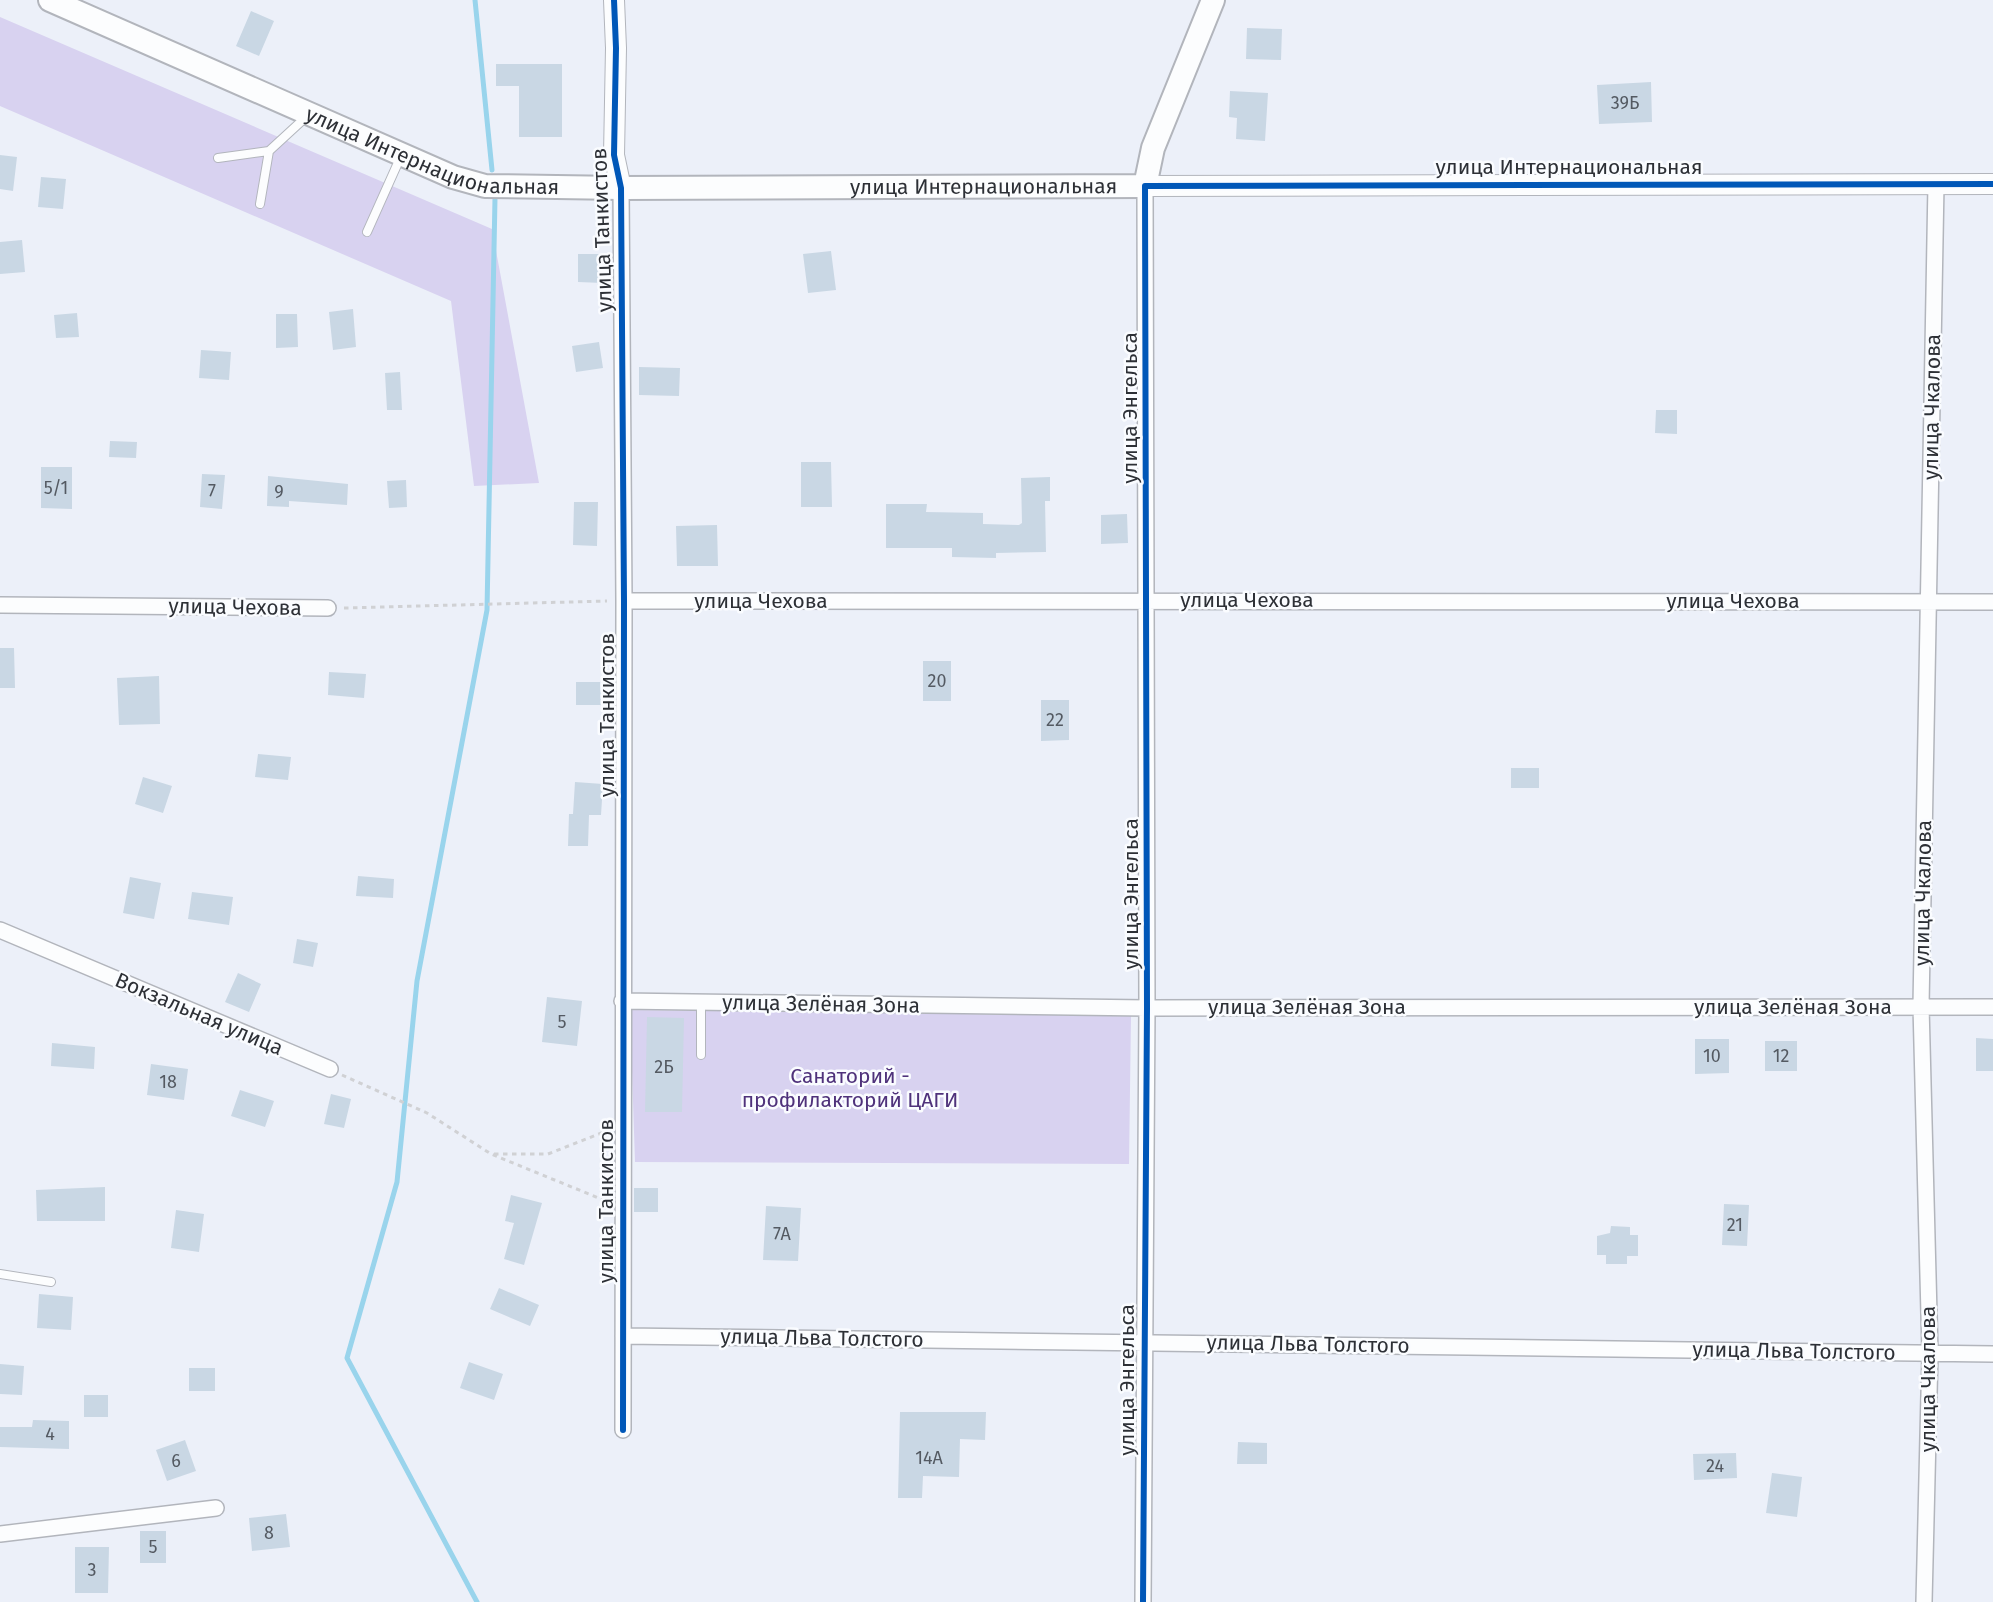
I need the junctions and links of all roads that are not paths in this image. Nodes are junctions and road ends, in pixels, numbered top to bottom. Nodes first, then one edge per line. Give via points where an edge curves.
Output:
1 (50, 0) edge
2 (614, 0) edge
3 (1213, 0) edge
4 (309, 114) junction
5 (269, 151) junction
6 (402, 154) junction
7 (218, 158) dead end
8 (1936, 184) junction
9 (1993, 184) edge
10 (1145, 186) junction
11 (621, 188) junction
12 (261, 204) dead end
13 (367, 232) dead end
14 (1148, 600) junction
15 (624, 601) junction
16 (1929, 602) junction
17 (1993, 602) edge
18 (0, 605) edge
19 (328, 608) road end
20 (0, 930) edge
21 (622, 1001) junction
22 (701, 1002) junction
23 (1921, 1006) junction
24 (1993, 1007) edge
25 (1147, 1008) junction
26 (701, 1054) dead end
27 (330, 1069) road end
28 (0, 1274) edge
29 (51, 1282) dead end
30 (622, 1336) junction
31 (1144, 1341) junction
32 (1930, 1353) junction
33 (1993, 1354) edge
34 (623, 1430) dead end
35 (216, 1508) dead end
36 (0, 1534) edge
37 (1143, 1602) edge
38 (1924, 1602) edge

1 - 4 main road, улица Интернациональная
2 - 11 street, улица Танкистов via 614,155
3 - 10 main road, улица Энгельса via 1155,142
4 - 5 lane
4 - 6 main road, улица Интернациональная
5 - 7 lane
5 - 12 lane
6 - 11 main road, улица Интернациональная via 453,177 485,186
6 - 13 lane
8 - 9 street, улица Интернациональная
8 - 10 street, улица Интернациональная
8 - 16 street, улица Чкалова
10 - 11 main road, улица Интернациональная
10 - 14 street, улица Энгельса
11 - 15 street, улица Танкистов
14 - 15 street, улица Чехова
14 - 16 street, улица Чехова
14 - 25 street, улица Энгельса
15 - 21 street, улица Танкистов
16 - 17 street, улица Чехова
16 - 23 street, улица Чкалова
18 - 19 street, улица Чехова
20 - 27 street, Вокзальная улица
21 - 22 street, улица Зелёная Зона
21 - 30 street, улица Танкистов
22 - 25 street, улица Зелёная Зона
22 - 26 lane
23 - 24 street, улица Зелёная Зона
23 - 25 street, улица Зелёная Зона
23 - 32 street, улица Чкалова
25 - 31 street, улица Энгельса
28 - 29 lane
30 - 31 street, улица Льва Толстого
30 - 34 street, улица Танкистов
31 - 32 street, улица Льва Толстого
31 - 37 street, улица Энгельса
32 - 33 street, улица Льва Толстого
32 - 38 street, улица Чкалова
35 - 36 street

